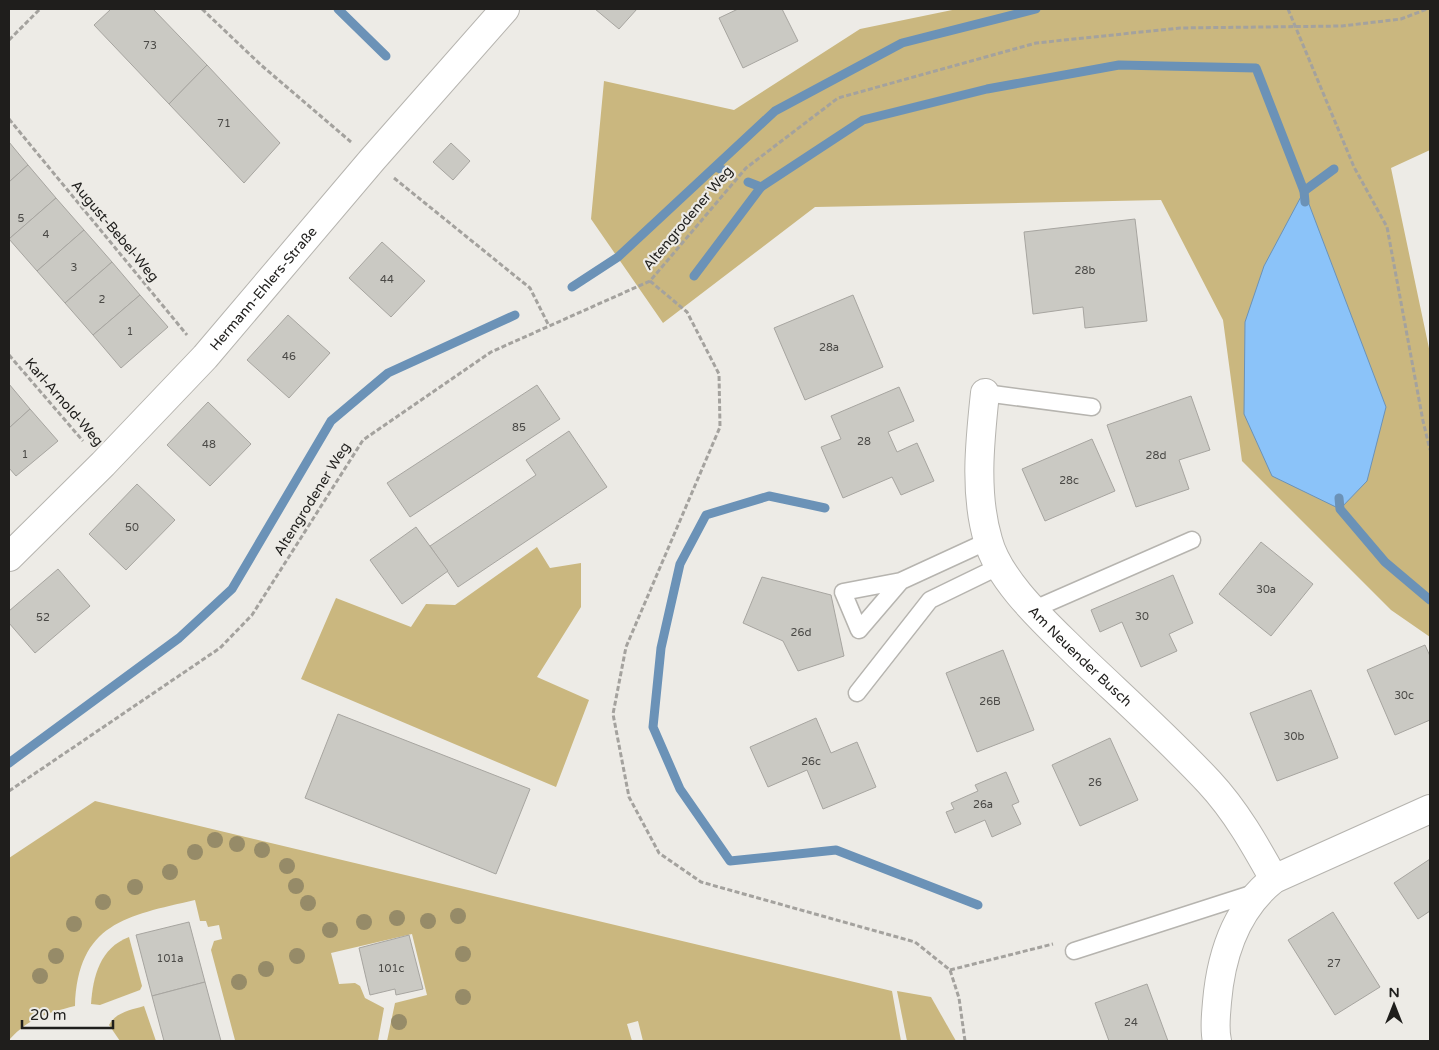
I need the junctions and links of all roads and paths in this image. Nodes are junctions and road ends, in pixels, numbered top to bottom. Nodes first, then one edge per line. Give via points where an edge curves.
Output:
1 (40, 9) edge
2 (505, 9) edge
3 (1288, 9) edge
4 (1427, 9) edge
5 (1294, 26) junction
6 (9, 40) edge
7 (9, 119) edge
8 (650, 281) junction
9 (9, 355) edge
10 (205, 357) junction
11 (985, 392) joint
12 (1092, 407) dead end
13 (1430, 450) edge
14 (103, 464) junction
15 (1192, 540) dead end
16 (988, 541) junction
17 (9, 557) edge
18 (1000, 566) junction
19 (901, 581) dead end
20 (1032, 610) junction
21 (857, 693) dead end
22 (9, 791) edge
23 (1430, 810) edge
24 (1266, 886) junction
25 (1074, 951) joint
26 (950, 970) junction
27 (966, 1041) edge
28 (1217, 1041) edge

1 - 6 path
2 - 10 street, Hermann-Ehlers-Straße
3 - 5 path
4 - 5 path, Altengrodener Weg via 1401,19 1342,26
5 - 8 path, Altengrodener Weg via 1180,28 1036,43 838,98 746,168
5 - 13 path via 1354,167 1387,227
7 - 10 path, August-Bebel-Weg
8 - 22 path, Altengrodener Weg via 491,352 364,440 252,615 220,648
8 - 26 path via 687,312 719,374 720,427 626,647 613,714 629,797 659,853 701,882 915,942
9 - 14 path, Karl-Arnold-Weg
10 - 14 street, Hermann-Ehlers-Straße
11 - 12 lane
11 - 16 street, Am Neuender Busch via 980,435 981,508
14 - 17 street, Hermann-Ehlers-Straße
15 - 20 lane
16 - 18 street, Am Neuender Busch
16 - 19 lane
18 - 20 street, Am Neuender Busch
18 - 21 lane via 930,600
20 - 24 street, Am Neuender Busch via 1210,782 1248,831
23 - 24 street
24 - 25 lane
24 - 28 street via 1240,917 1227,948 1218,988 1214,1031
25 - 26 path via 1052,944
26 - 27 path via 959,998

